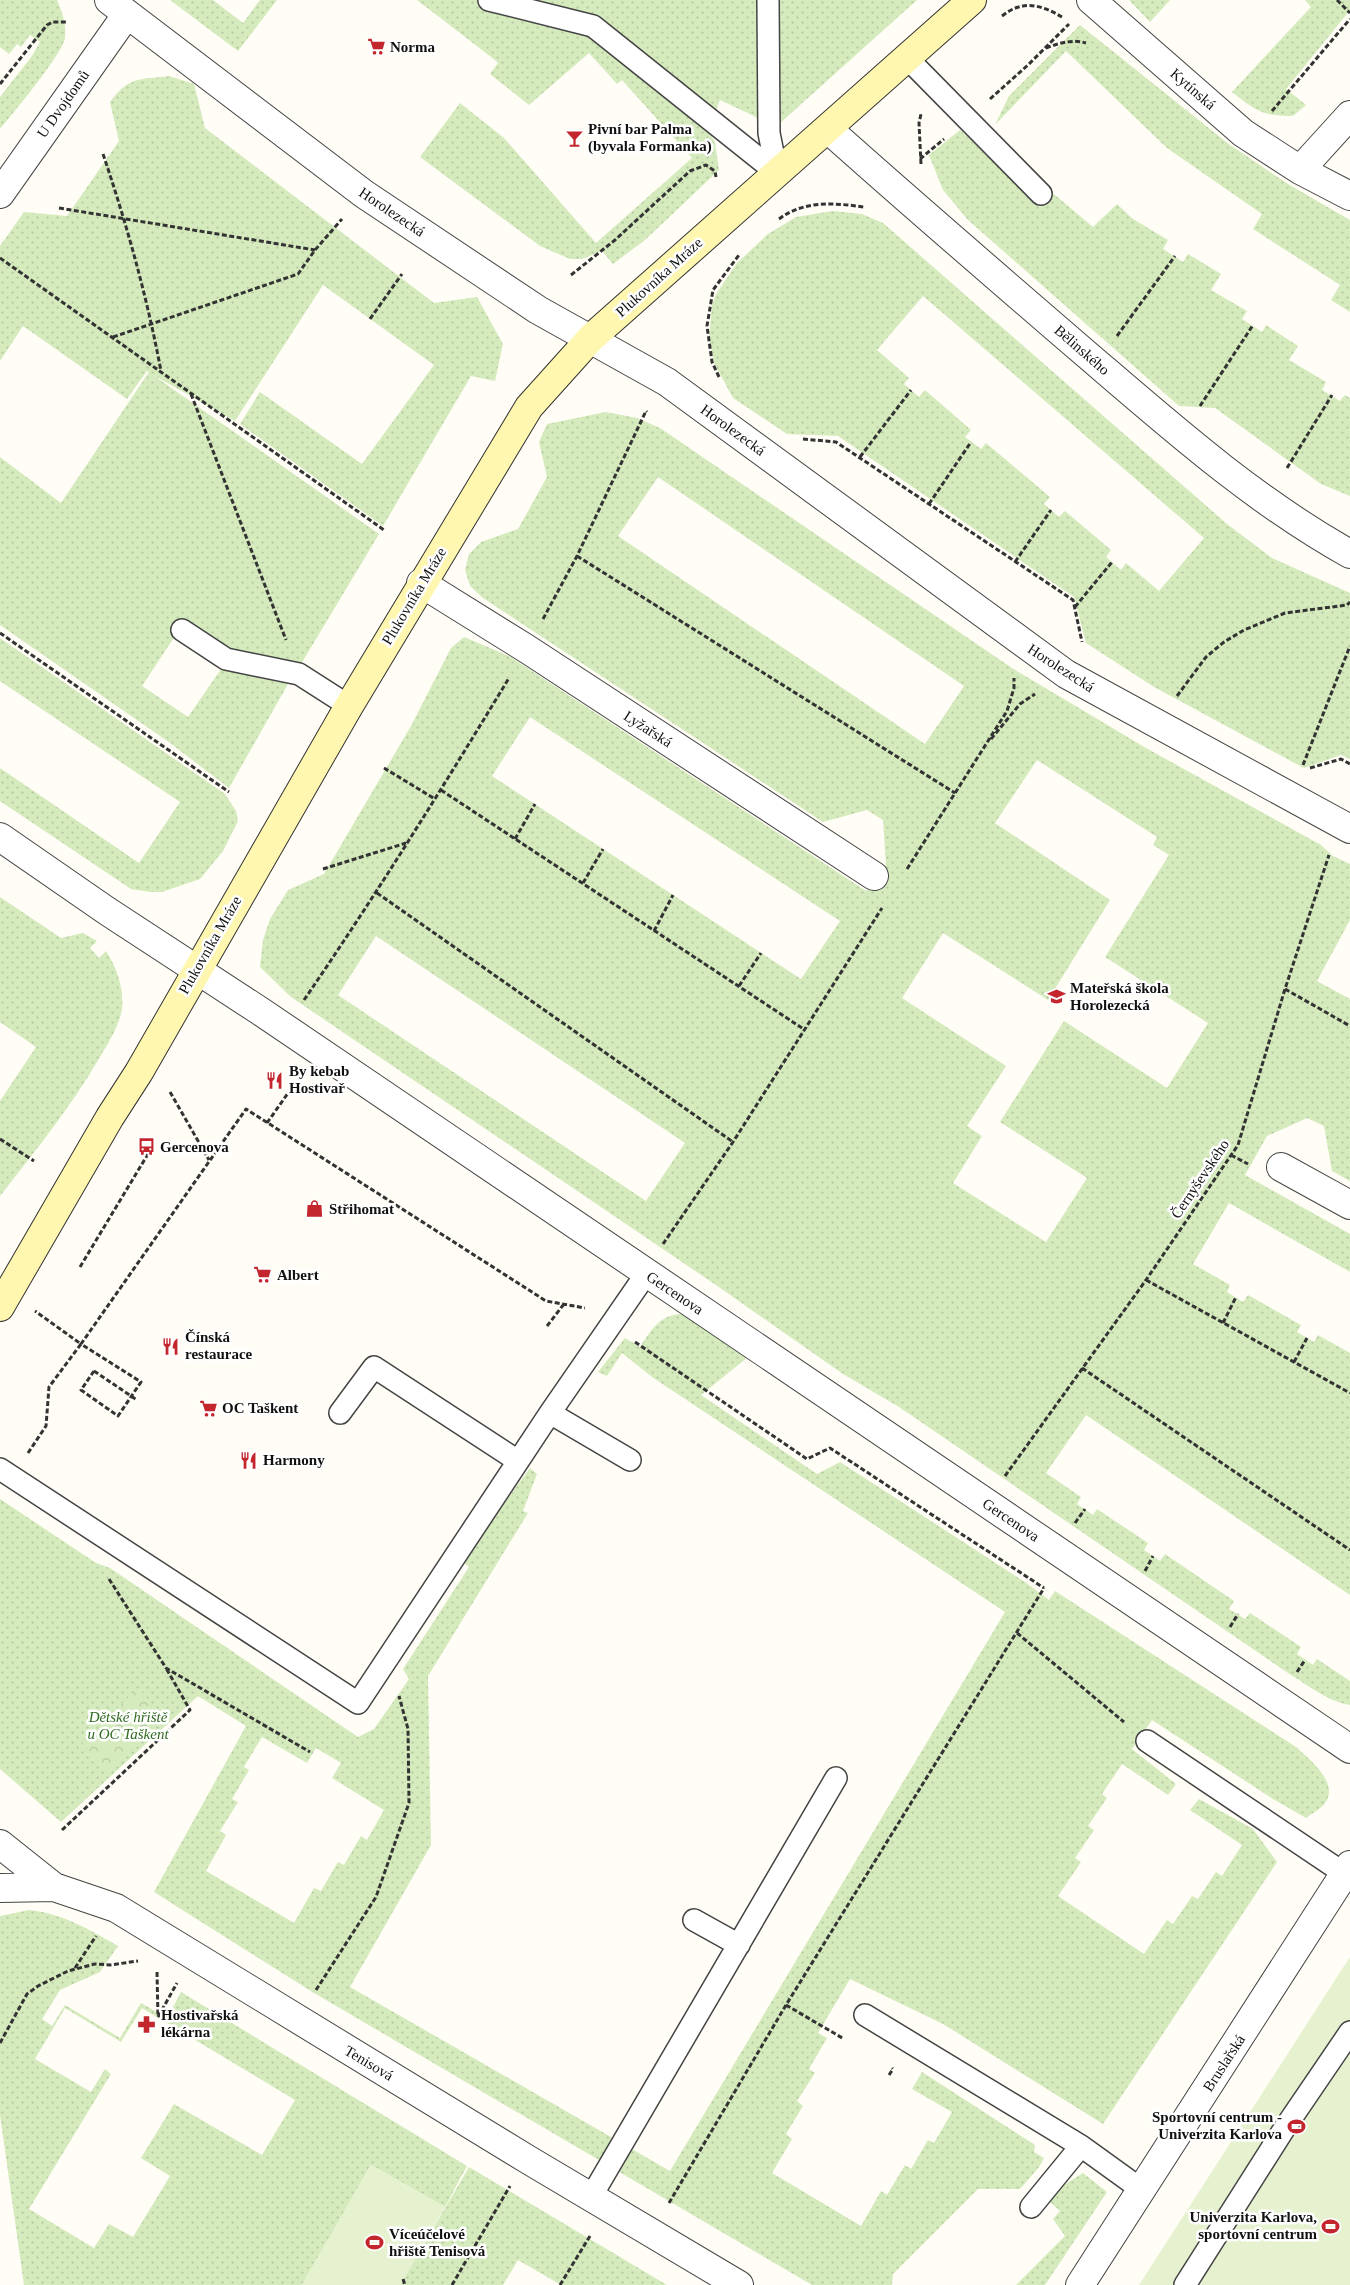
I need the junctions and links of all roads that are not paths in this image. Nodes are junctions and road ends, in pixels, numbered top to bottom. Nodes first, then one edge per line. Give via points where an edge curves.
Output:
1 (489, 0) edge
2 (768, 0) edge
3 (972, 0) edge
4 (1091, 0) edge
5 (118, 7) edge
6 (907, 58) junction
7 (1350, 115) edge
8 (828, 129) junction
9 (1300, 170) junction
10 (777, 174) junction
11 (0, 194) edge
12 (1041, 194) dead end
13 (1350, 196) edge
14 (591, 338) junction
15 (1350, 554) edge
16 (421, 583) junction
17 (182, 630) dead end
18 (349, 706) junction
19 (1350, 830) edge
20 (0, 837) edge
21 (874, 876) dead end
22 (197, 969) junction
23 (1281, 1167) dead end
24 (1350, 1205) edge
25 (646, 1274) junction
26 (4, 1300) edge
27 (340, 1413) dead end
28 (550, 1413) junction
29 (630, 1460) dead end
30 (518, 1461) junction
31 (0, 1468) edge
32 (1147, 1741) road end
33 (1350, 1749) edge
34 (836, 1778) dead end
35 (0, 1844) edge
36 (1347, 1870) edge
37 (54, 1887) junction
38 (0, 1888) edge
39 (694, 1920) dead end
40 (739, 1945) junction
41 (864, 2015) dead end
42 (1350, 2032) edge
43 (1081, 2146) junction
44 (1142, 2190) junction
45 (591, 2197) junction
46 (1032, 2207) dead end
47 (739, 2285) edge
48 (1080, 2285) edge
49 (1185, 2285) edge

1 - 10 lane via 593,26
2 - 10 lane via 769,133
3 - 6 street, Plukovníka Mráze
4 - 9 street, Kytínská via 1243,133
5 - 11 street, U Dvojdomů
5 - 14 street, Horolezecká via 364,194 538,310
6 - 8 street, Plukovníka Mráze
6 - 12 lane
7 - 9 street
8 - 10 street, Plukovníka Mráze
8 - 15 street, Bělinského via 1202,452 1305,529
9 - 13 street, Kytínská
10 - 14 street, Plukovníka Mráze
14 - 16 street, Plukovníka Mráze via 529,407
14 - 19 street, Horolezecká via 667,382 1066,674
16 - 18 street, Plukovníka Mráze
16 - 21 street, Lyžařská
17 - 18 lane via 226,660 299,674
18 - 22 street, Plukovníka Mráze
20 - 22 street, Gercenova
22 - 25 street, Gercenova
22 - 26 street, Plukovníka Mráze
23 - 24 street
25 - 28 lane
25 - 33 street, Gercenova
27 - 30 lane via 374,1367
28 - 29 lane
28 - 30 lane
30 - 31 lane via 358,1703
32 - 36 lane
34 - 40 lane
35 - 37 street, Tenisová
36 - 44 street, Bruslařská
37 - 38 street
37 - 45 street, Tenisová via 116,1908
39 - 40 lane
40 - 45 lane
41 - 43 lane
42 - 49 lane
43 - 44 lane
43 - 46 lane
44 - 48 street, Bruslařská
45 - 47 street, Tenisová

